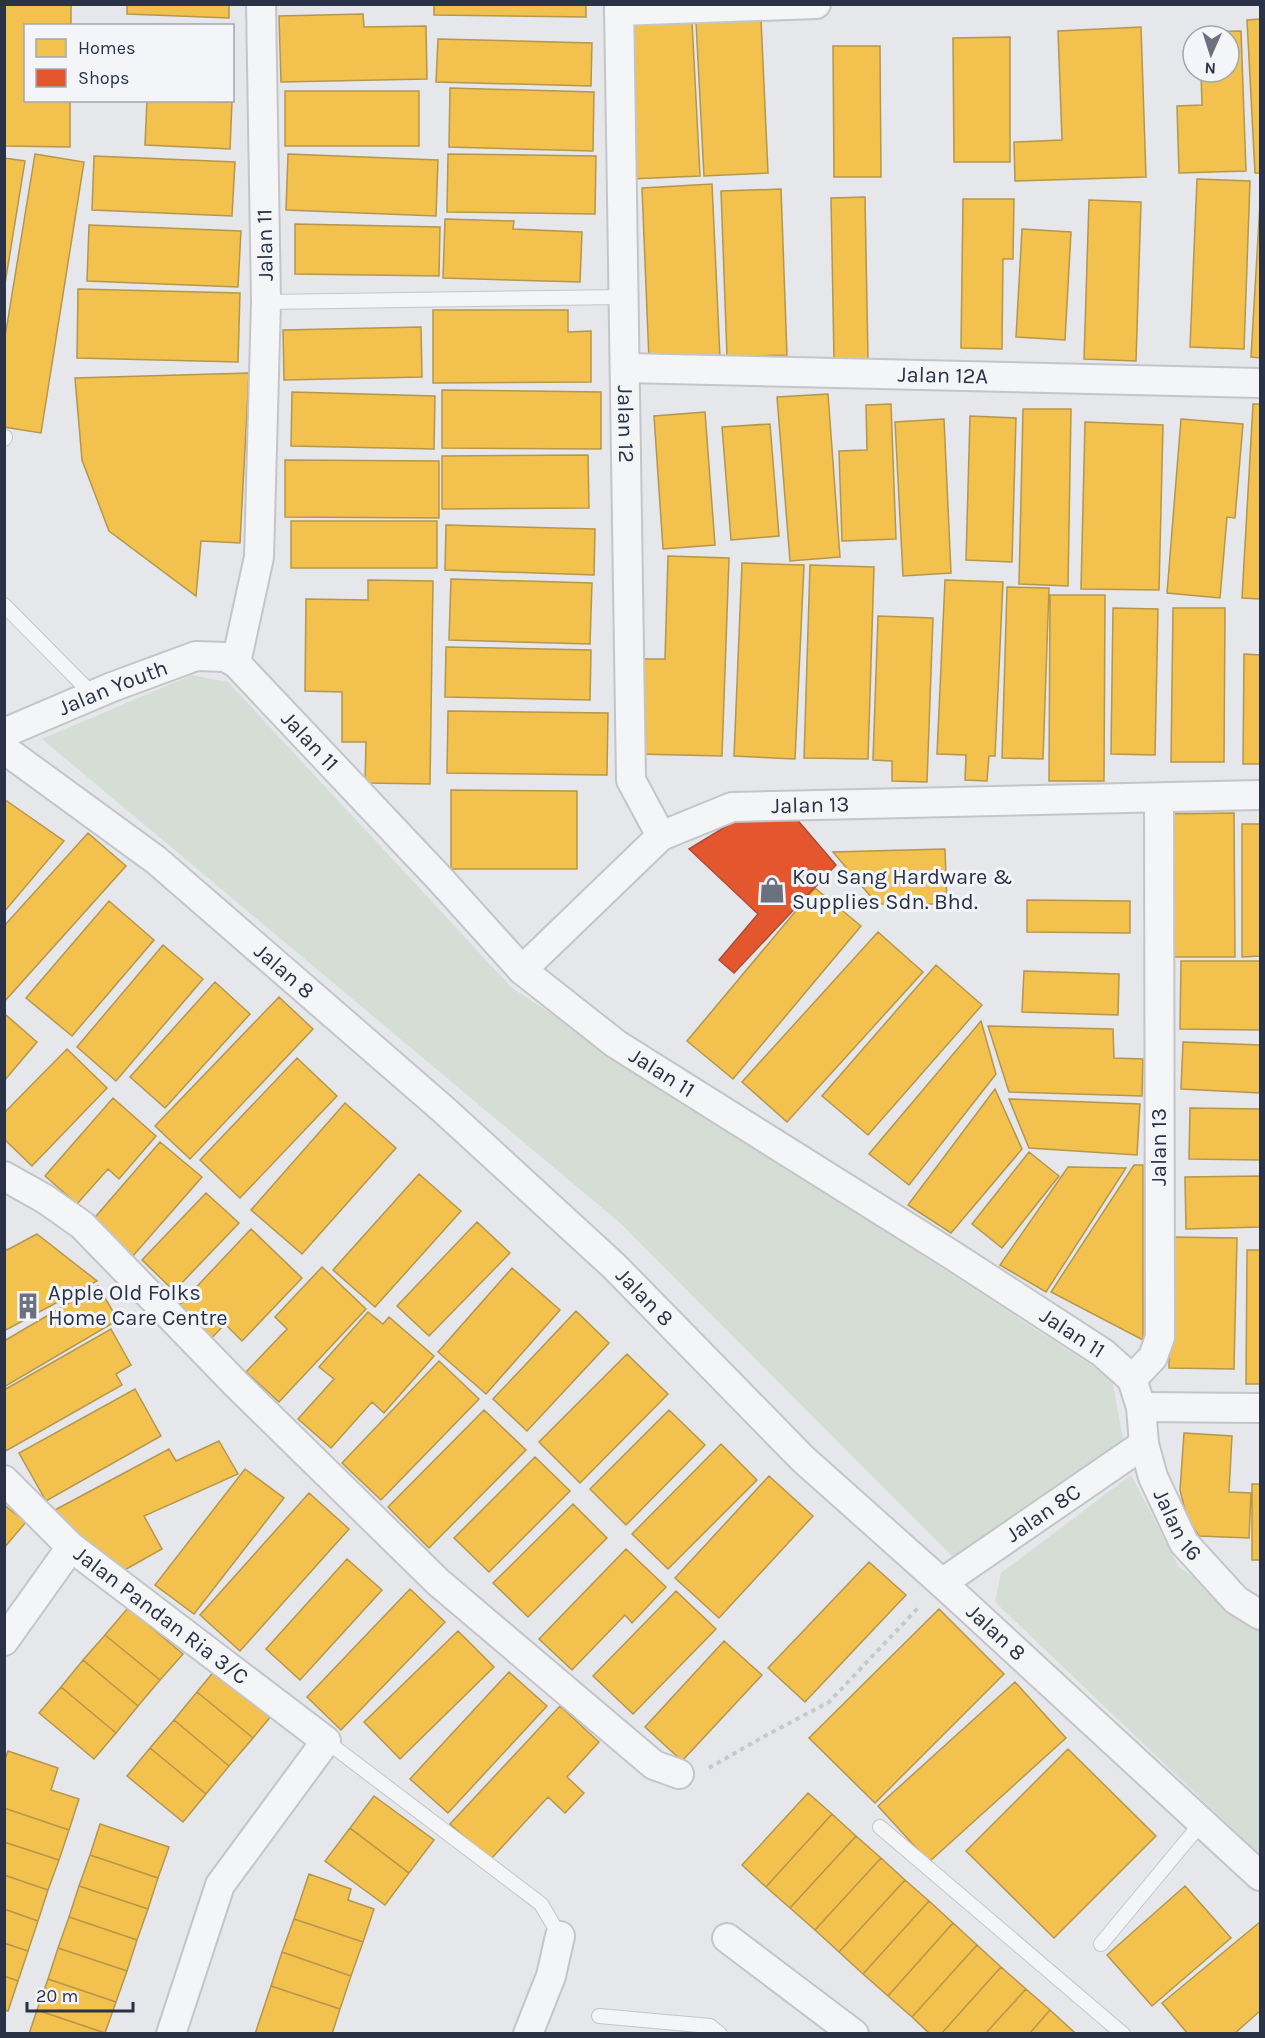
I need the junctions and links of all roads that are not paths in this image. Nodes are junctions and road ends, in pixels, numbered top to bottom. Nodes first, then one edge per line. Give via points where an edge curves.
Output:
1 (261, 4) edge
2 (816, 4) edge
3 (619, 8) edge
4 (623, 297) junction
5 (266, 302) junction
6 (625, 368) junction
7 (1260, 383) edge
8 (4, 605) edge
9 (230, 660) junction
10 (93, 695) junction
11 (4, 733) edge
12 (4, 749) edge
13 (1260, 795) edge
14 (1159, 798) junction
15 (661, 836) junction
16 (522, 970) junction
17 (4, 1176) edge
18 (1132, 1379) junction
19 (1141, 1407) junction
20 (1260, 1408) edge
21 (1144, 1444) junction
22 (4, 1480) edge
23 (71, 1547) junction
24 (942, 1583) junction
25 (1260, 1615) edge
26 (4, 1641) edge
27 (326, 1741) junction
28 (679, 1774) road end
29 (1203, 1821) junction
30 (880, 1827) dead end
31 (1260, 1876) edge
32 (560, 1935) joint
33 (727, 1938) dead end
34 (1101, 1944) dead end
35 (599, 2016) dead end
36 (852, 2033) edge
37 (171, 2034) edge
38 (528, 2034) edge
39 (720, 2034) edge
40 (1123, 2034) edge

1 - 5 street, Jalan 11
2 - 3 street
3 - 4 street, Jalan 12
4 - 5 lane
4 - 6 street, Jalan 12
5 - 9 street, Jalan 11 via 259,557
6 - 7 street, Jalan 12A
6 - 15 street, Jalan 12 via 631,780
8 - 10 lane
9 - 10 street, Jalan Youth via 196,656
9 - 16 street, Jalan 11
10 - 11 street, Jalan Youth
12 - 24 street, Jalan 8 via 156,860 444,1110 614,1266 803,1459
13 - 14 street, Jalan 13
14 - 15 street, Jalan 13 via 732,807
14 - 18 street, Jalan 13 via 1160,1337 1154,1357
15 - 16 street, Jalan 13
16 - 18 street, Jalan 11 via 616,1044 1028,1304 1103,1353
17 - 28 street via 82,1226 438,1582 654,1765
18 - 19 street
19 - 20 street
19 - 21 street, Jalan 16
21 - 24 street, Jalan 8C
21 - 25 street, Jalan 16 via 1152,1477 1184,1543 1236,1600
22 - 23 street, Jalan Pandan Ria 3/C
23 - 26 street
23 - 27 street, Jalan Pandan Ria 3/C
24 - 29 street, Jalan 8
27 - 32 lane via 541,1904
27 - 37 street via 220,1885
29 - 31 street, Jalan 8
29 - 34 lane
30 - 40 lane
32 - 38 street via 551,1976
33 - 36 street
35 - 39 lane via 710,2026

